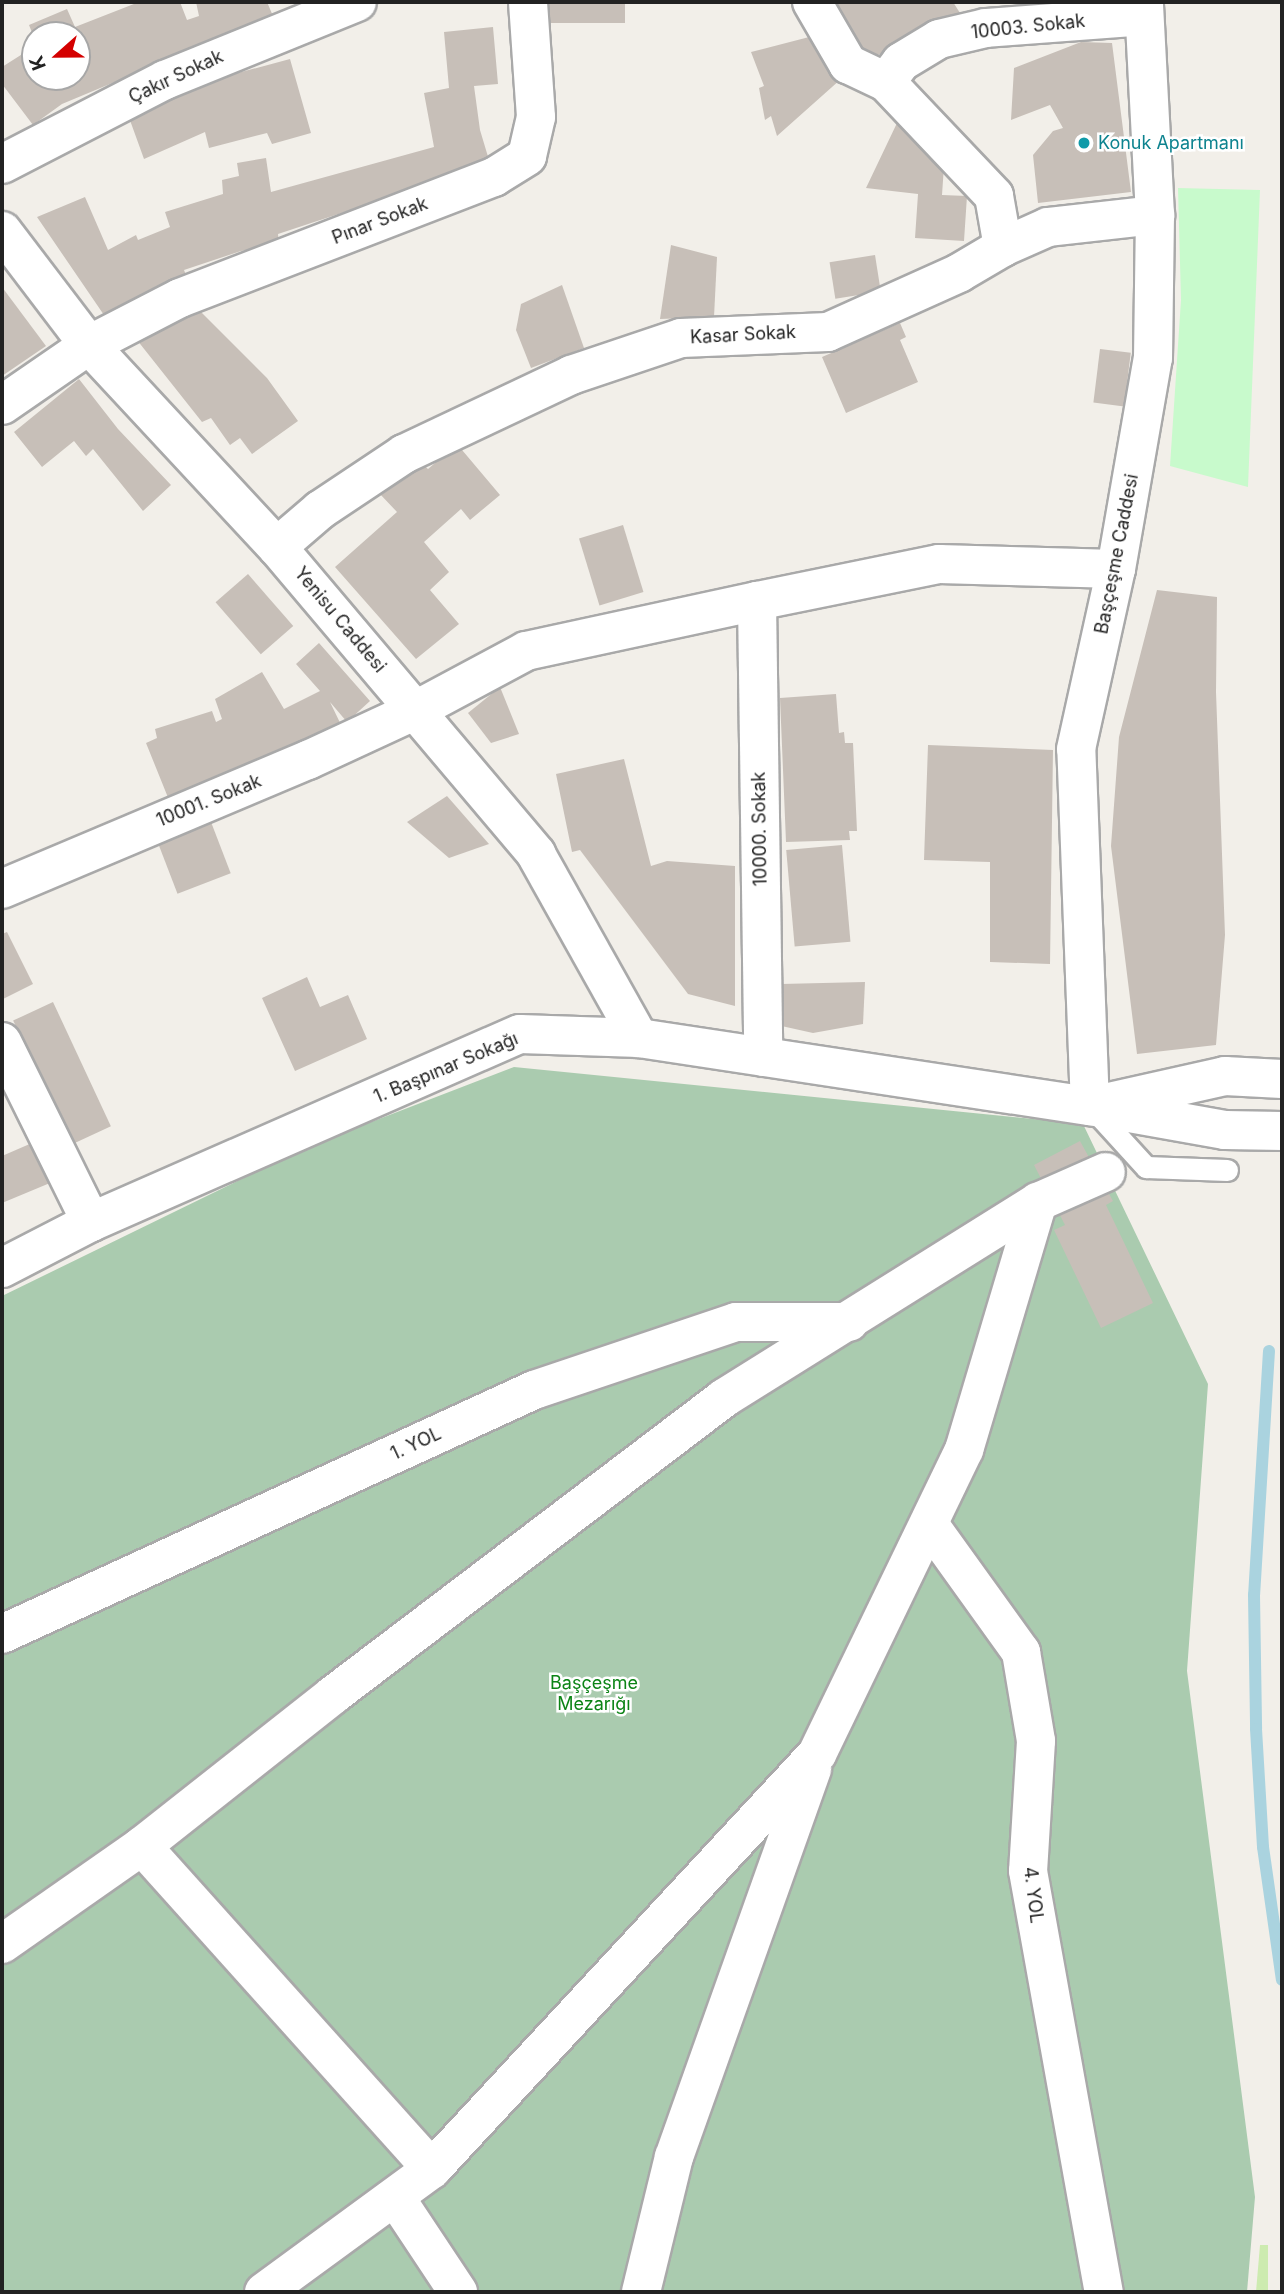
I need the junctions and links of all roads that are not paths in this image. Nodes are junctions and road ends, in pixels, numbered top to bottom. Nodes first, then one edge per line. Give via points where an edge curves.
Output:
1 (356, 2) edge
2 (528, 2) edge
3 (812, 2) edge
4 (1144, 9) edge
5 (886, 82) junction
6 (2, 164) edge
7 (1155, 215) junction
8 (7, 247) edge
9 (1003, 247) junction
10 (89, 345) junction
11 (2, 405) edge
12 (278, 547) junction
13 (1116, 569) junction
14 (757, 601) junction
15 (416, 710) junction
16 (2, 889) edge
17 (639, 1038) junction
18 (2, 1042) edge
19 (763, 1057) junction
20 (1282, 1079) edge
21 (1090, 1106) junction
22 (1282, 1131) edge
23 (1227, 1170) dead end
24 (1106, 1172) dead end
25 (1038, 1202) junction
26 (91, 1222) junction
27 (2, 1268) edge
28 (850, 1322) junction
29 (929, 1524) junction
30 (2, 1634) edge
31 (817, 1754) junction
32 (142, 1846) junction
33 (2, 1944) edge
34 (432, 2169) junction
35 (395, 2197) junction
36 (264, 2292) edge
37 (458, 2292) edge
38 (641, 2292) edge
39 (1104, 2292) edge

1 - 6 street, Çakır Sokak via 165,80
2 - 10 street, Pınar Sokak via 536,117 527,156 494,177 180,298
3 - 5 street via 848,64
4 - 5 street, 10003. Sokak via 986,28 939,39 901,62
4 - 7 street, Başçeşme Caddesi
5 - 9 street via 994,196
7 - 9 street, Kasar Sokak via 1048,227
7 - 13 street, Başçeşme Caddesi via 1153,358
8 - 10 street, Yenisu Caddesi
9 - 12 street, Kasar Sokak via 959,273 828,332 681,338 571,375 404,454 320,510
10 - 11 street, Pınar Sokak
10 - 12 street, Yenisu Caddesi
12 - 15 street, Yenisu Caddesi
13 - 14 street via 939,564
13 - 21 street, Başçeşme Caddesi via 1076,749
14 - 15 street via 526,651
14 - 19 street, 10000. Sokak
15 - 16 street, 10001. Sokak
15 - 17 street, Yenisu Caddesi via 536,854
17 - 19 street, 1. Başpınar Sokağı
17 - 26 street, 1. Başpınar Sokağı via 520,1034
18 - 26 street
19 - 21 street, 1. Başpınar Sokağı
20 - 21 street via 1225,1076
21 - 22 street, 1. Başpınar Sokağı via 1225,1130
21 - 23 lane via 1146,1167
24 - 25 street
25 - 28 street
25 - 29 street via 964,1450
26 - 27 street, 1. Başpınar Sokağı
28 - 30 street, 1. YOL via 736,1322 534,1390
28 - 32 street via 724,1398
29 - 31 street
29 - 39 street, 4. YOL via 1021,1652 1036,1741 1028,1871
31 - 34 street
31 - 38 street via 674,2157
32 - 33 street
32 - 34 street
34 - 35 street
35 - 36 street
35 - 37 street

